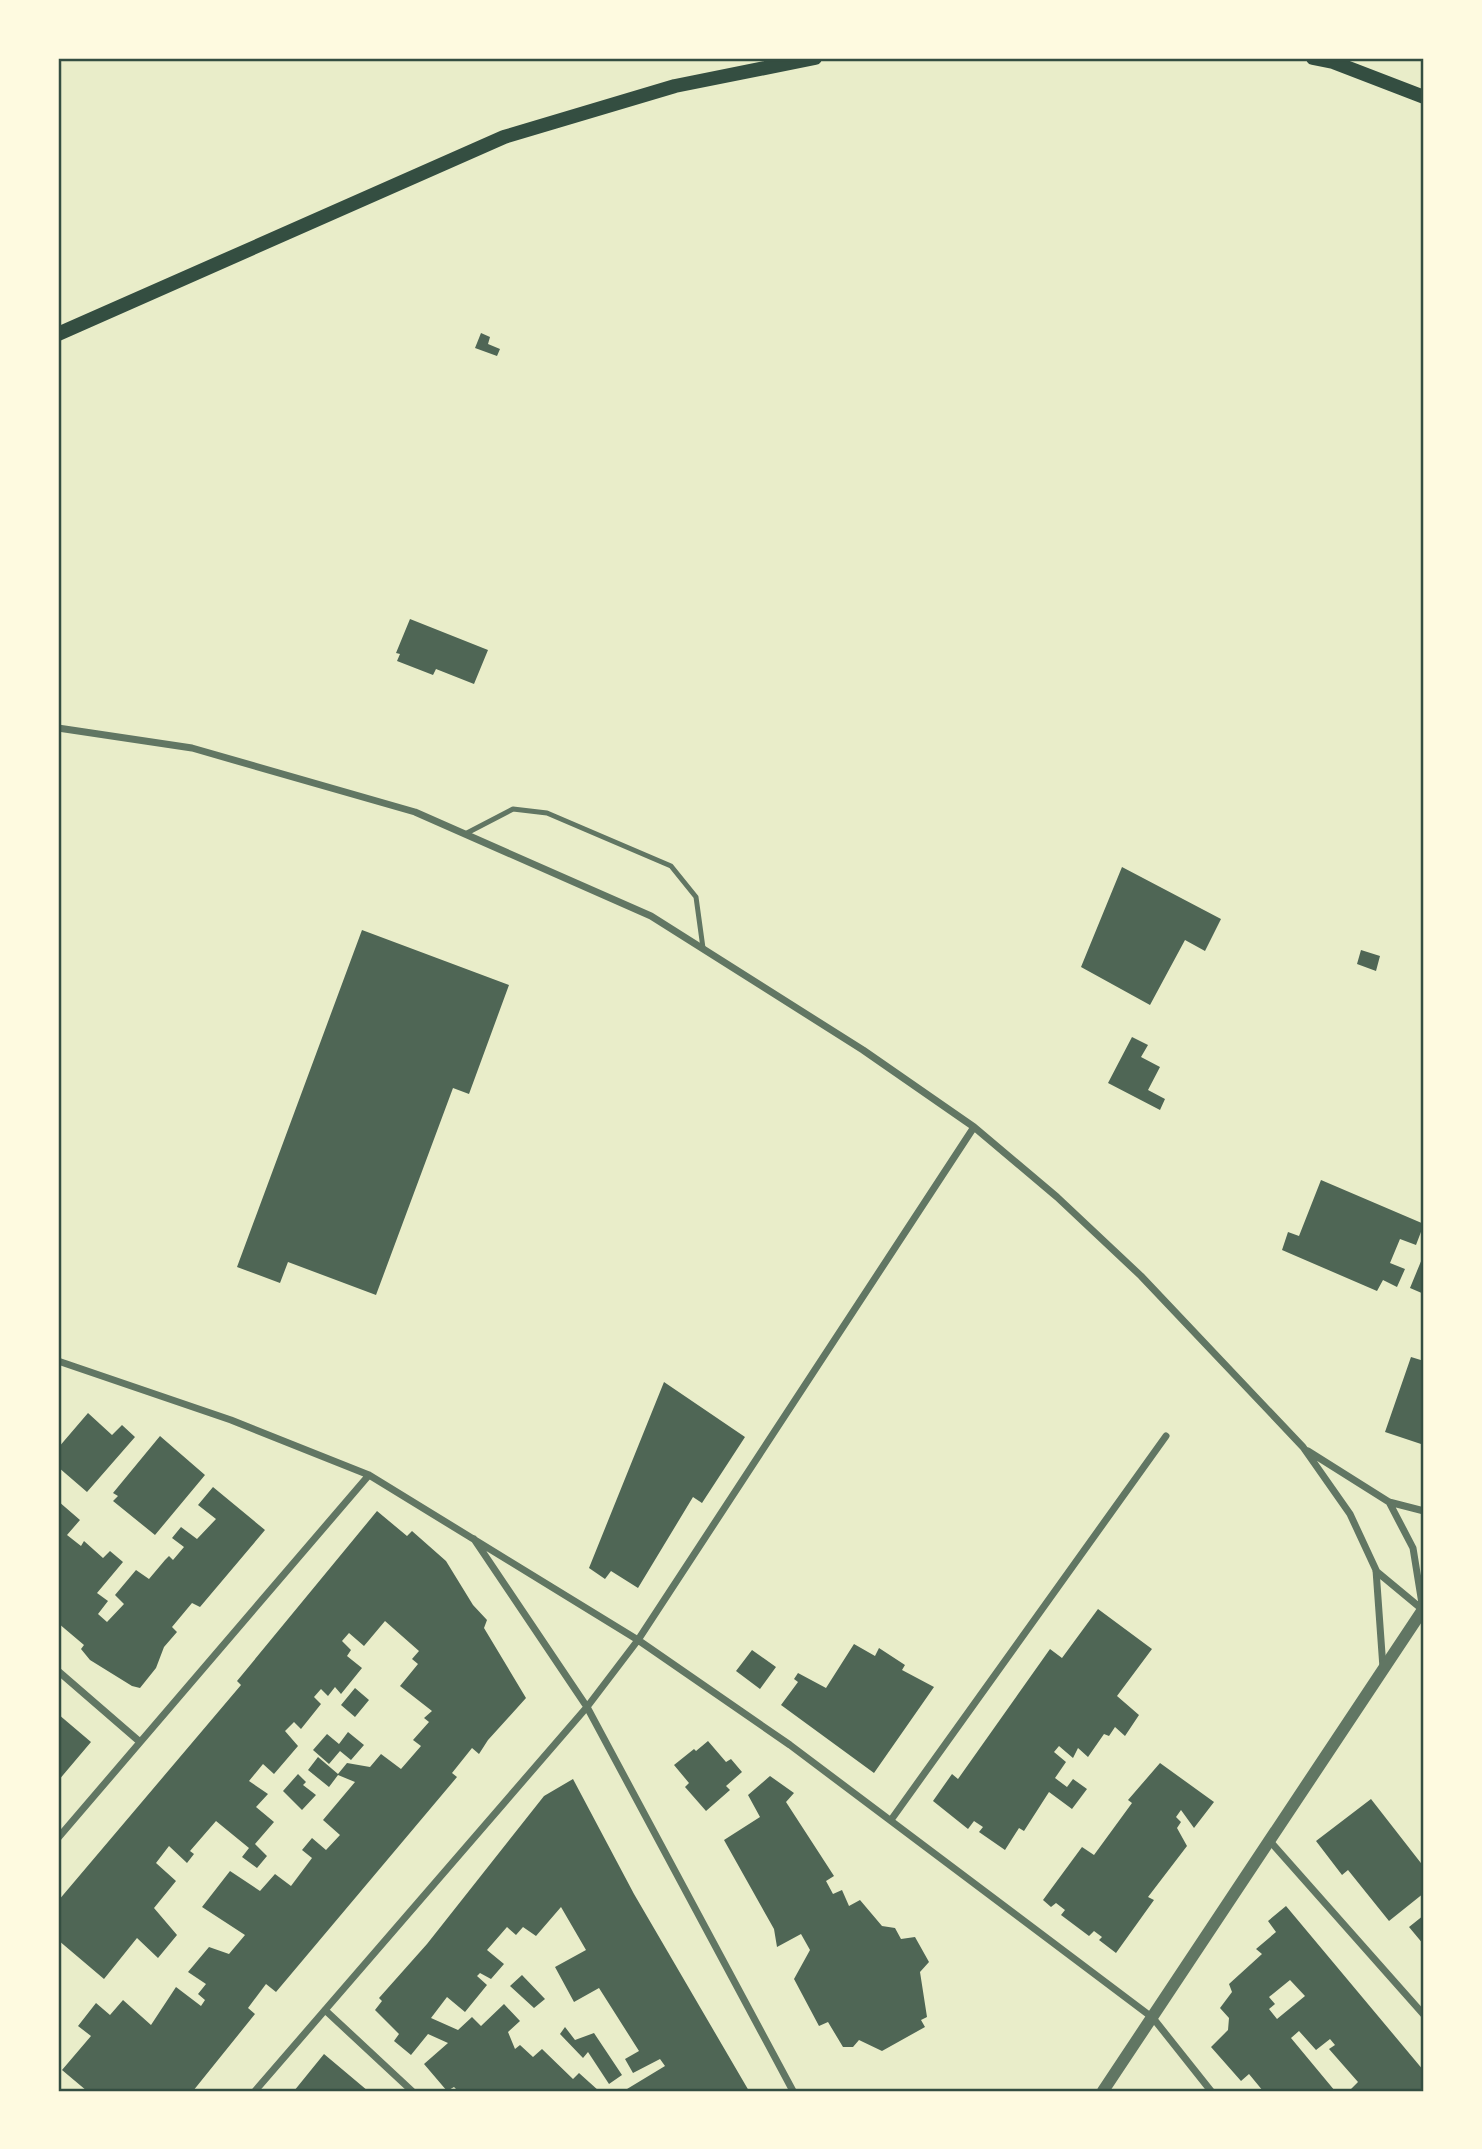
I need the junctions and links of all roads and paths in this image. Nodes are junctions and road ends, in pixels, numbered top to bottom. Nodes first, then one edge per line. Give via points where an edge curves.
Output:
1 (815, 58) edge
2 (1312, 58) edge
3 (1424, 97) edge
4 (58, 334) edge
5 (58, 729) edge
6 (465, 834) junction
7 (703, 948) junction
8 (974, 1127) junction
9 (58, 1361) edge
10 (1166, 1436) dead end
11 (1303, 1447) junction
12 (369, 1475) junction
13 (1389, 1502) junction
14 (1424, 1511) edge
15 (472, 1535) junction
16 (1376, 1570) junction
17 (1424, 1610) edge
18 (638, 1640) junction
19 (58, 1671) edge
20 (1383, 1672) junction
21 (587, 1707) junction
22 (140, 1742) junction
23 (891, 1819) junction
24 (58, 1838) edge
25 (1269, 1840) junction
26 (325, 2010) junction
27 (1424, 2015) edge
28 (1153, 2018) junction
29 (255, 2091) edge
30 (412, 2091) edge
31 (793, 2091) edge
32 (1103, 2091) edge
33 (1211, 2091) edge

1 - 4 main road via 675,86 504,137
2 - 3 main road
5 - 6 street via 192,748 415,812
6 - 7 street via 650,916
6 - 7 lane via 513,809 547,813 671,866 696,897
7 - 8 street via 863,1049
8 - 11 street via 1141,1276
8 - 18 street
9 - 12 street via 231,1420
10 - 23 street
11 - 13 street
11 - 16 street via 1350,1514
12 - 15 street
12 - 22 street
13 - 14 street
13 - 17 street via 1413,1548
15 - 18 street
15 - 21 street
16 - 17 street
16 - 20 street
17 - 20 street
18 - 21 street
18 - 23 street
19 - 22 street
20 - 25 street
21 - 26 street
21 - 31 street
22 - 24 street
23 - 28 street
25 - 27 street
25 - 28 street
26 - 29 street
26 - 30 street
28 - 32 street
28 - 33 street

